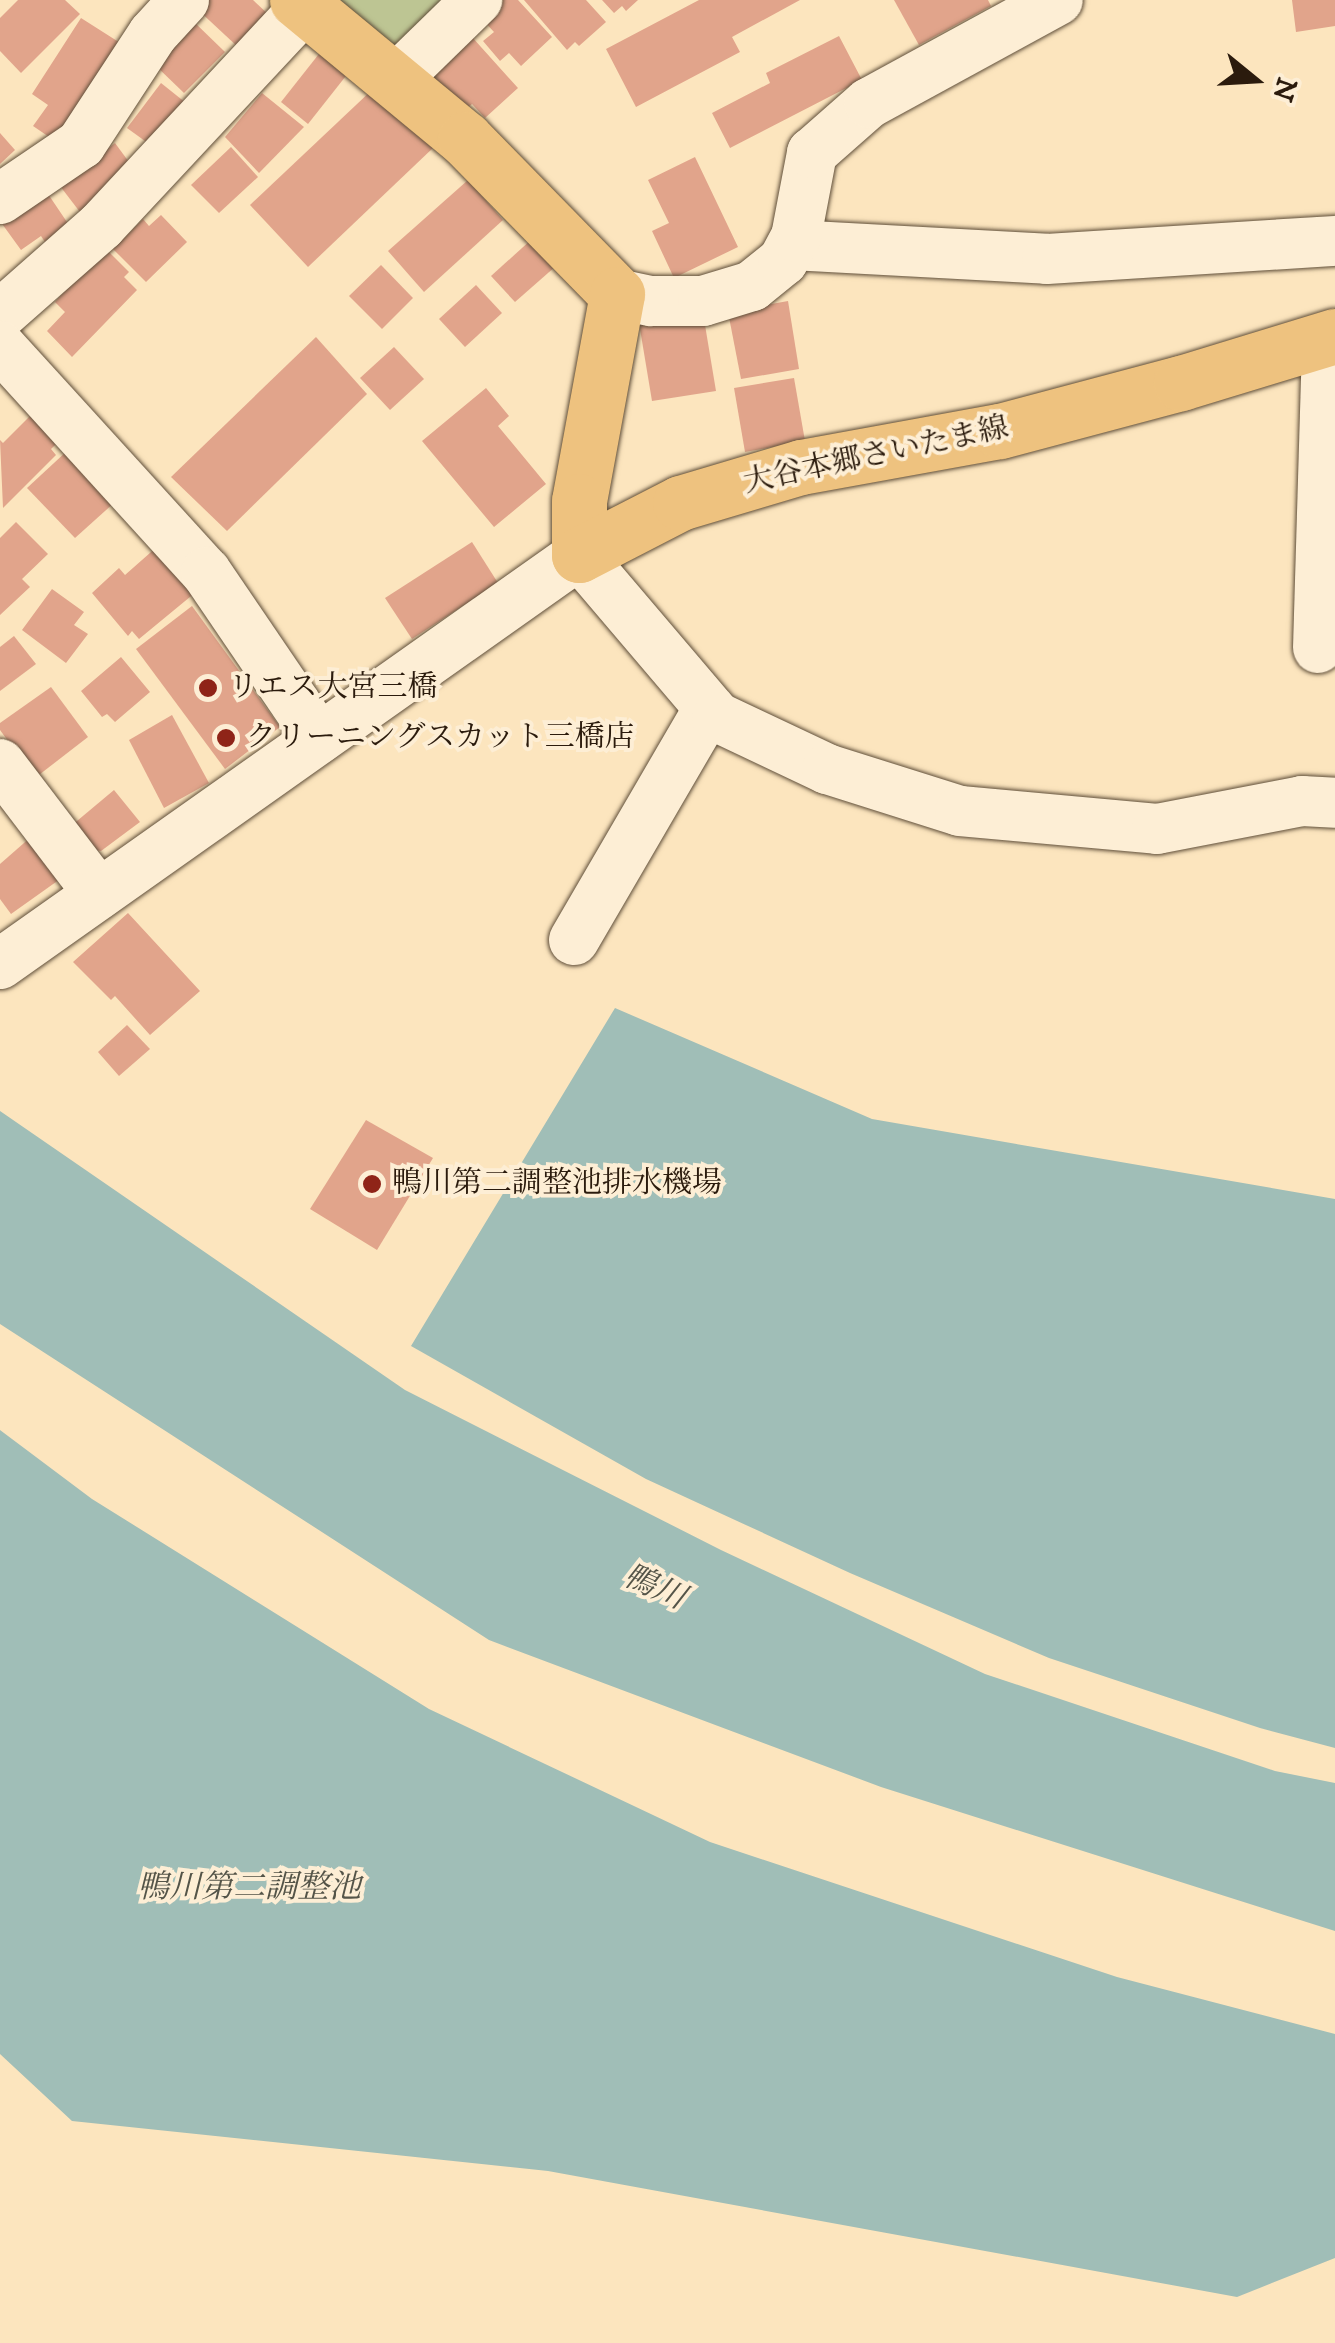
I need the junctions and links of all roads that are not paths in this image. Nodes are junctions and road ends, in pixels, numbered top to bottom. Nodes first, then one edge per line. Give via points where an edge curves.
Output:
1 (184, 0) edge
2 (478, 0) edge
3 (1058, 0) edge
4 (301, 3) edge
5 (394, 80) junction
6 (0, 199) edge
7 (1335, 241) edge
8 (792, 245) junction
9 (618, 294) junction
10 (0, 315) edge
11 (1331, 337) edge
12 (9, 372) edge
13 (579, 555) junction
14 (1318, 648) dead end
15 (710, 708) junction
16 (319, 738) junction
17 (0, 764) edge
18 (1335, 803) edge
19 (98, 894) junction
20 (574, 940) dead end
21 (0, 964) edge

1 - 6 street via 153,34 80,144
2 - 5 street
3 - 8 street via 869,104 812,154
4 - 5 main road
4 - 10 street via 114,213
5 - 9 main road via 465,139
7 - 8 street via 1047,259
8 - 9 street via 784,261 752,286 703,300
9 - 13 main road via 580,501
11 - 13 main road, 大谷本郷さいたま線 via 1000,431 800,467 680,503
11 - 14 street
12 - 16 street via 206,572
13 - 15 street
13 - 16 street
15 - 18 street via 827,768 960,811 1157,829 1302,801
15 - 20 street
16 - 19 street
17 - 19 street
19 - 21 street

